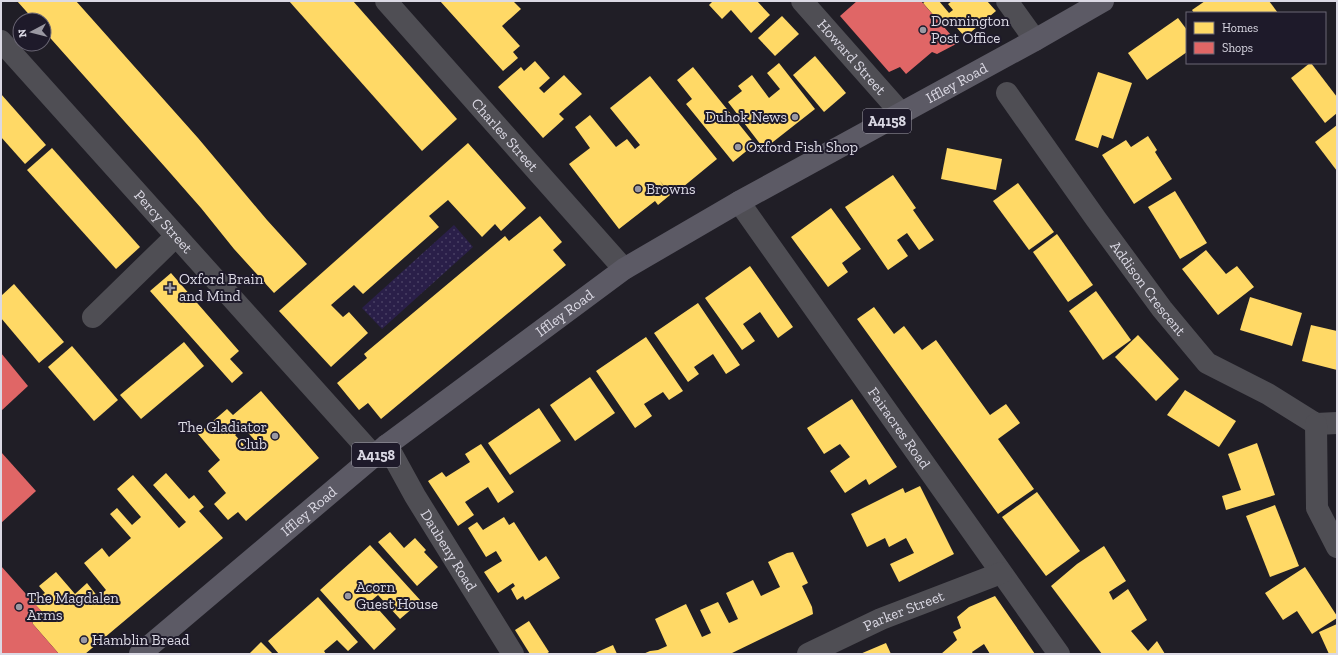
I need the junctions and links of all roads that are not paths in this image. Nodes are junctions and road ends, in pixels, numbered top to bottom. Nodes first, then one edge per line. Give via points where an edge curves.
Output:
1 (386, 1) edge
2 (802, 1) edge
3 (1007, 1) edge
4 (1103, 1) edge
5 (1, 40) edge
6 (1035, 40) junction
7 (1007, 93) dead end
8 (901, 113) junction
9 (739, 202) junction
10 (176, 236) junction
11 (624, 269) junction
12 (93, 317) dead end
13 (1326, 424) edge
14 (381, 451) junction
15 (1337, 547) edge
16 (1001, 573) junction
17 (140, 654) edge
18 (513, 654) edge
19 (808, 654) edge
20 (1059, 654) edge

1 - 11 street, Charles Street
2 - 8 street, Howard Street
3 - 6 street
4 - 6 main road, Iffley Road / A4158
5 - 10 street, Percy Street
6 - 8 main road, Iffley Road / A4158
7 - 13 street, Addison Crescent via 1162,309 1208,362
8 - 9 main road, Iffley Road / A4158
9 - 11 main road, Iffley Road / A4158
9 - 16 street, Fairacres Road
10 - 12 street
10 - 14 street, Percy Street
11 - 14 main road, Iffley Road / A4158
13 - 15 street via 1317,508
14 - 17 main road, Iffley Road / A4158
14 - 18 street, Daubeny Road via 415,496
16 - 19 street, Parker Street via 881,619
16 - 20 street, Fairacres Road

